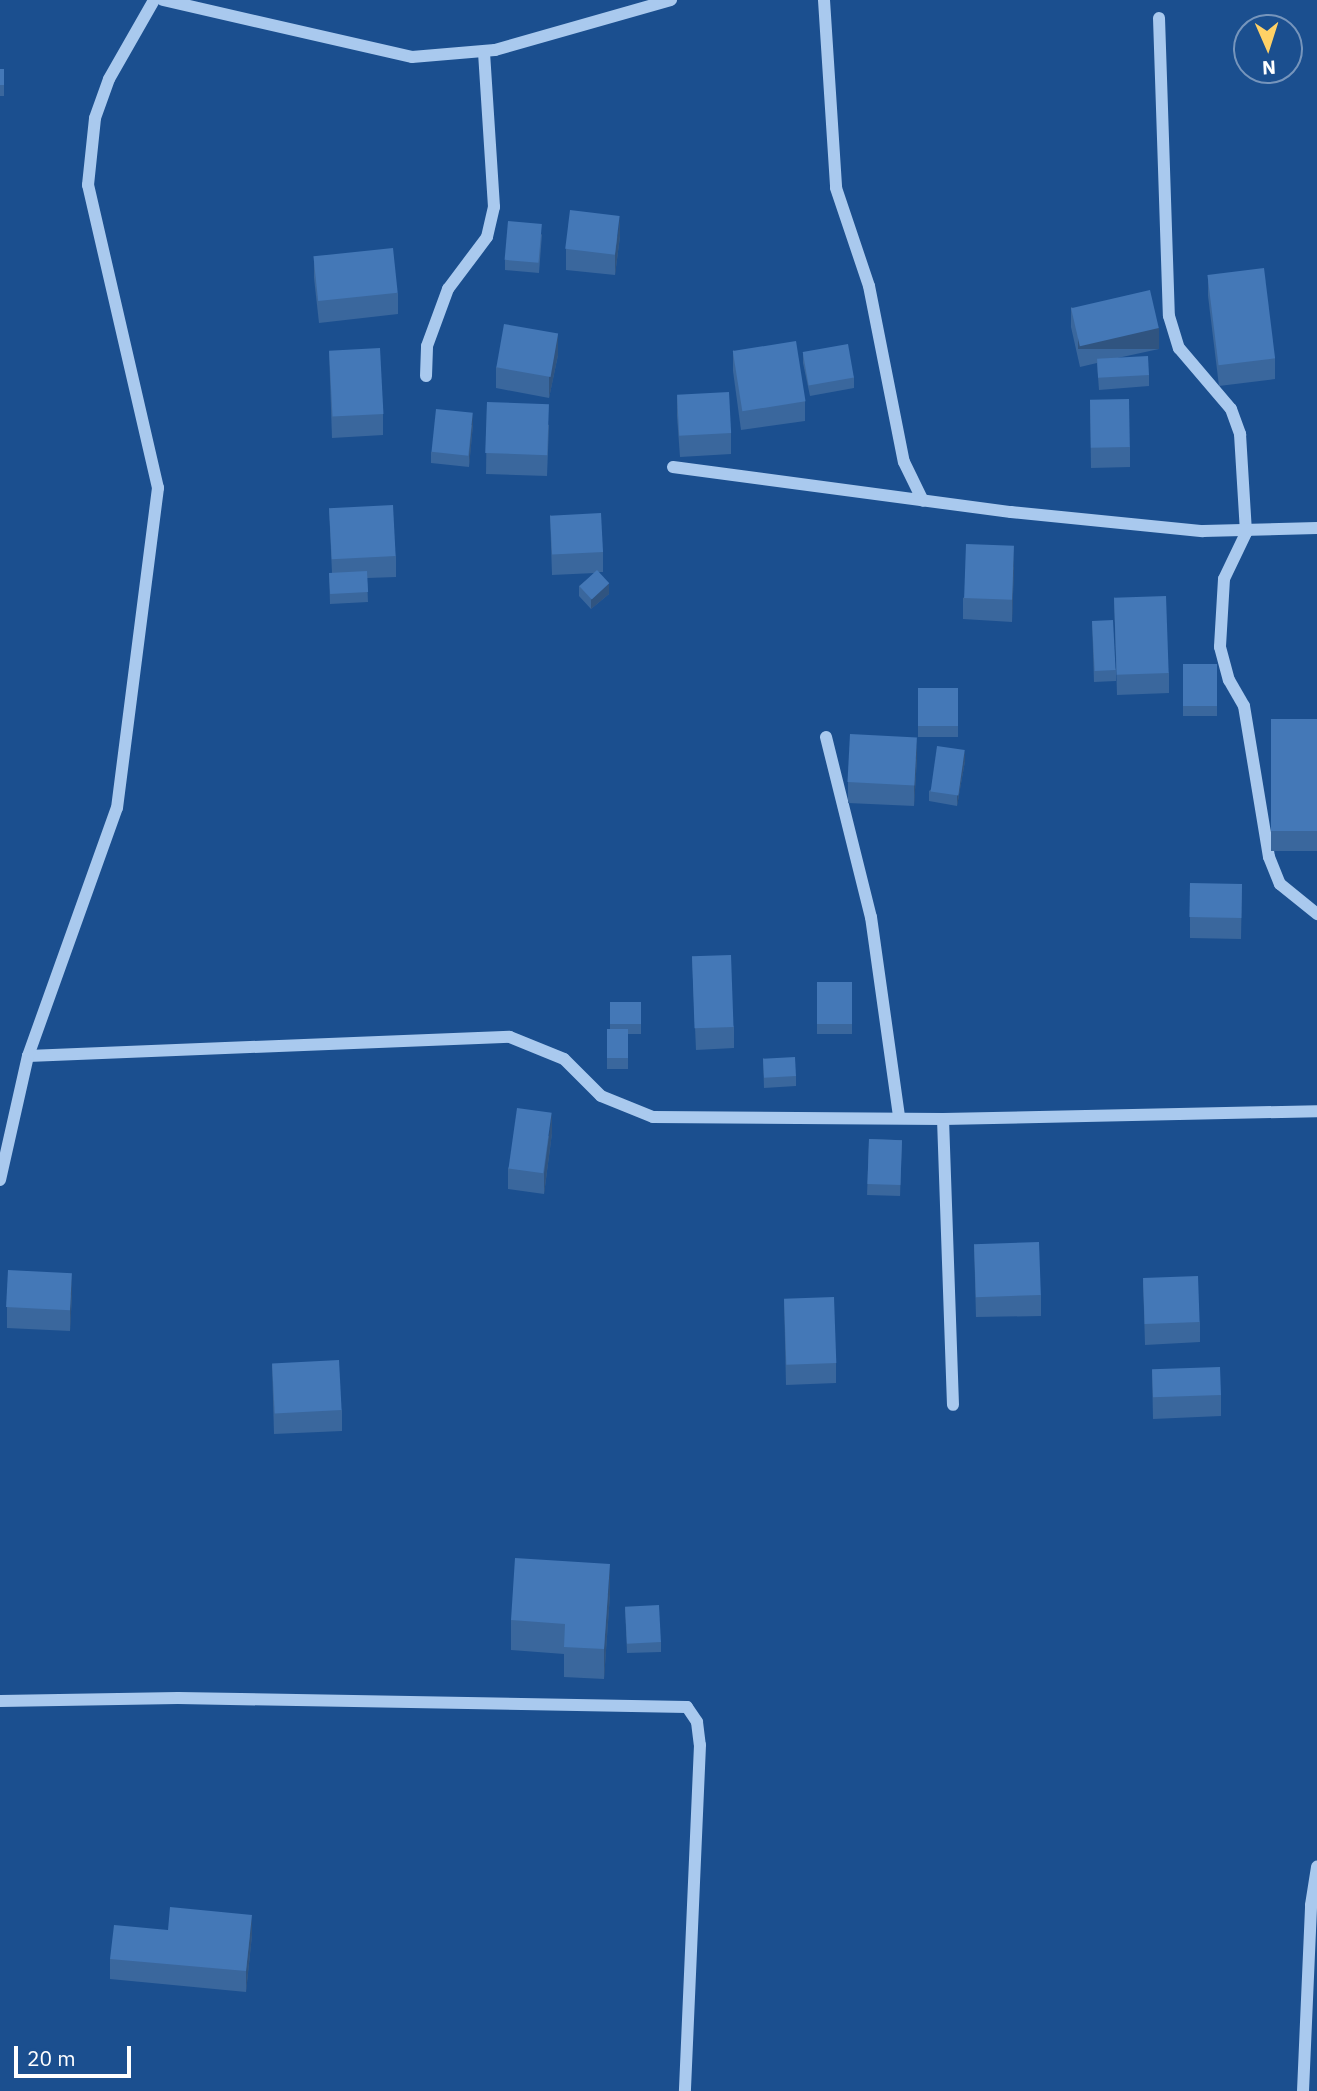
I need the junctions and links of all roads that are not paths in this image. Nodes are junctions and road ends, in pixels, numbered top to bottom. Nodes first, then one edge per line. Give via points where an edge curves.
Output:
1 (154, 0) edge
2 (163, 0) edge
3 (671, 0) edge
4 (824, 0) edge
5 (1159, 18) dead end
6 (484, 52) junction
7 (426, 376) dead end
8 (673, 467) dead end
9 (923, 502) junction
10 (1317, 528) edge
11 (1246, 533) junction
12 (825, 737) dead end
13 (1317, 914) edge
14 (28, 1056) junction
15 (1317, 1111) edge
16 (899, 1117) junction
17 (943, 1119) junction
18 (0, 1177) edge
19 (953, 1405) dead end
20 (0, 1701) edge
21 (1317, 1866) edge
22 (685, 2091) edge
23 (1303, 2091) edge

1 - 14 street via 109,79 95,118 88,185 158,488 117,808
2 - 6 street via 412,57
3 - 6 street
4 - 9 street via 836,188 869,286 904,462
5 - 11 street via 1169,317 1179,348 1231,409
6 - 7 street via 494,207 487,237 448,289 427,346
8 - 9 street
9 - 11 street
10 - 11 street
11 - 13 street via 1224,579 1220,647 1229,680 1244,706 1269,857 1280,884
12 - 16 street via 871,917
14 - 16 street via 510,1037 564,1059 601,1096 653,1117
14 - 18 street
15 - 17 street
16 - 17 street
17 - 19 street
20 - 22 street via 178,1698 687,1707 697,1722 700,1745
21 - 23 street via 1311,1905

